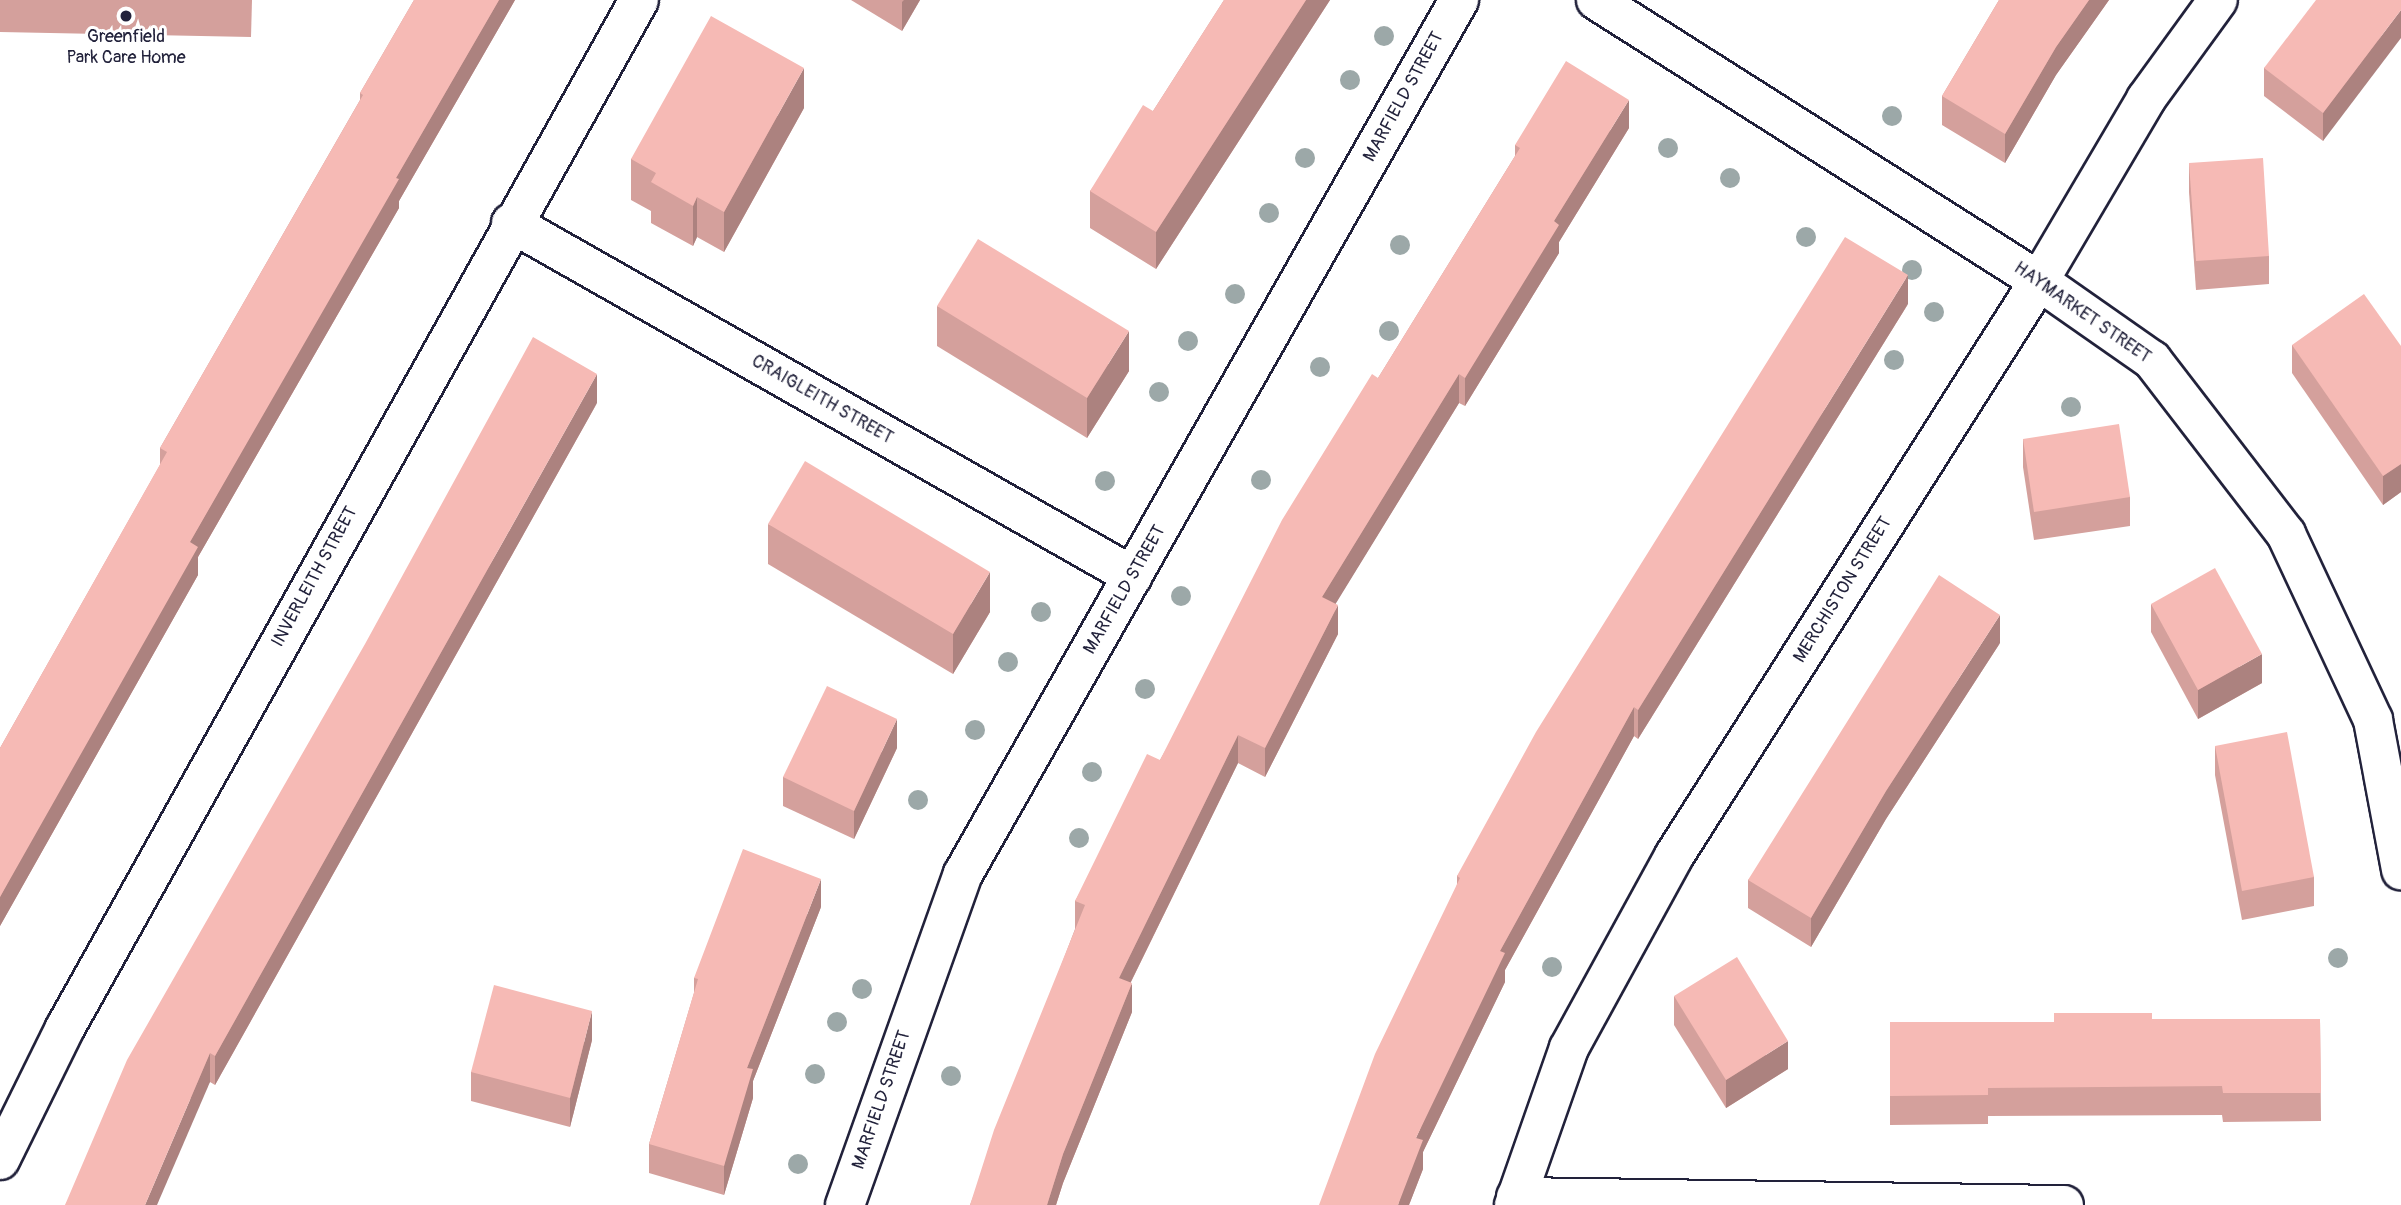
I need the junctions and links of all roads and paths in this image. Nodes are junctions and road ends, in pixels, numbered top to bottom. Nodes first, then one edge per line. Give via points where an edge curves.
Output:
1 (639, 0) edge
2 (1459, 0) edge
3 (1596, 0) edge
4 (2218, 0) edge
5 (511, 223) junction
6 (2039, 281) junction
7 (1133, 576) junction
8 (2401, 870) edge
9 (0, 1160) edge
10 (1515, 1201) edge
11 (845, 1205) edge
12 (2064, 1205) edge

1 - 5 street, INVERLEITH STREET
2 - 7 street, MARFIELD STREET
3 - 6 street, HAYMARKET STREET
4 - 6 street, MERCHISTON STREET via 2146,99
5 - 7 street, CRAIGLEITH STREET
5 - 9 street, INVERLEITH STREET via 65,1028
6 - 8 street, HAYMARKET STREET via 2152,360 2286,534 2373,720
6 - 10 street, MERCHISTON STREET via 1674,856 1569,1048
7 - 11 street, MARFIELD STREET via 963,873
10 - 12 street

